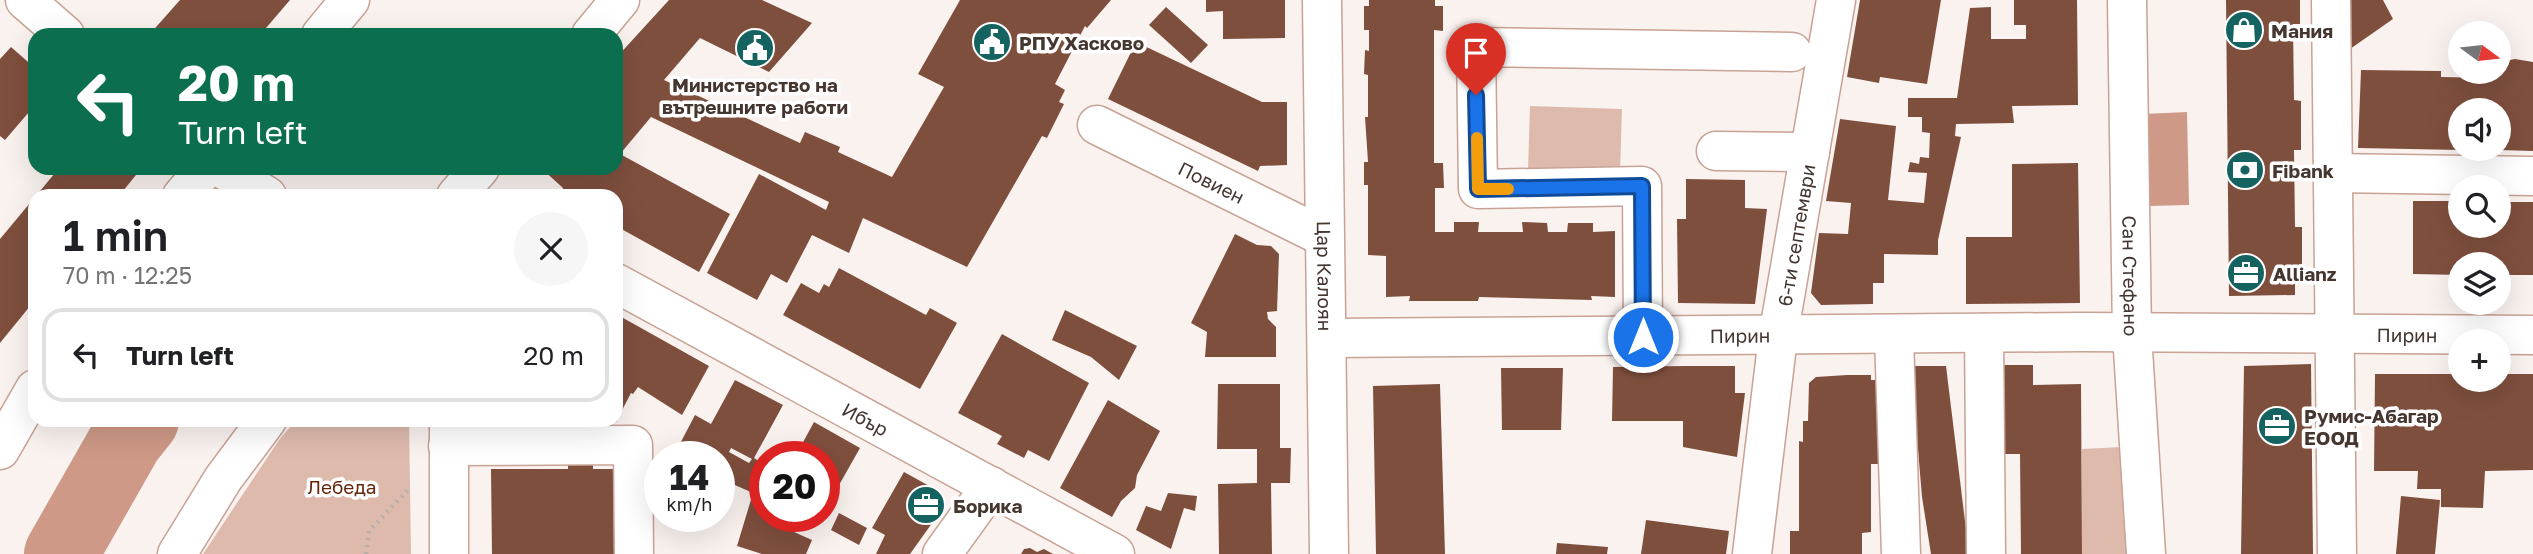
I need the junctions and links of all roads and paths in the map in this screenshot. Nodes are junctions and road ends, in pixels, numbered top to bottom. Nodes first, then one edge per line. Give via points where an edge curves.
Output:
1 (25, 0) edge
2 (350, 0) edge
3 (620, 0) edge
4 (1322, 0) edge
5 (1836, 0) edge
6 (2127, 0) edge
7 (2331, 0) edge
8 (57, 28) edge
9 (327, 28) edge
10 (597, 28) edge
11 (1792, 52) dead end
12 (1097, 125) dead end
13 (1716, 151) dead end
14 (1810, 152) junction
15 (2333, 173) junction
16 (200, 175) edge
17 (232, 175) edge
18 (474, 175) edge
19 (2533, 176) edge
20 (189, 189) edge
21 (256, 189) edge
22 (462, 189) edge
23 (1324, 237) junction
24 (623, 287) edge
25 (1984, 333) junction
26 (2334, 333) junction
27 (2132, 334) junction
28 (1894, 335) junction
29 (2533, 335) edge
30 (1643, 337) junction
31 (1778, 337) junction
32 (1327, 338) junction
33 (28, 401) edge
34 (262, 427) edge
35 (449, 433) edge
36 (0, 450) edge
37 (990, 486) junction
38 (2337, 548) edge
39 (177, 554) edge
40 (366, 554) edge
41 (449, 554) edge
42 (634, 554) edge
43 (942, 554) edge
44 (1115, 554) edge
45 (1329, 554) edge
46 (1752, 554) edge
47 (1901, 554) edge
48 (1986, 554) edge
49 (2146, 554) edge

1 - 8 street
2 - 9 street
3 - 10 street
4 - 23 street, Цар Калоян
5 - 14 street, 6-ти септември
6 - 27 street, Сан Стефано
7 - 15 street
11 - 30 street via 1476,47 1478,189 1642,186
12 - 23 street, Повиен
13 - 14 street
14 - 31 street, 6-ти септември
15 - 19 street
15 - 26 street
16 - 20 street
17 - 21 street
18 - 22 street
23 - 32 street, Цар Калоян
24 - 37 street, Ибър
25 - 27 street, Пирин
25 - 28 street, Пирин
25 - 48 street
26 - 27 street, Пирин
26 - 29 street, Пирин
26 - 38 street
27 - 49 street, Сан Стефано
28 - 31 street, Пирин
28 - 47 street
30 - 31 street, Пирин
30 - 32 street, Пирин
31 - 46 street, 6-ти септември
32 - 45 street, Цар Калоян
33 - 36 street
34 - 39 street
35 - 40 path via 369,531
35 - 41 street
35 - 42 street via 633,445
37 - 43 street
37 - 44 street, Ибър

